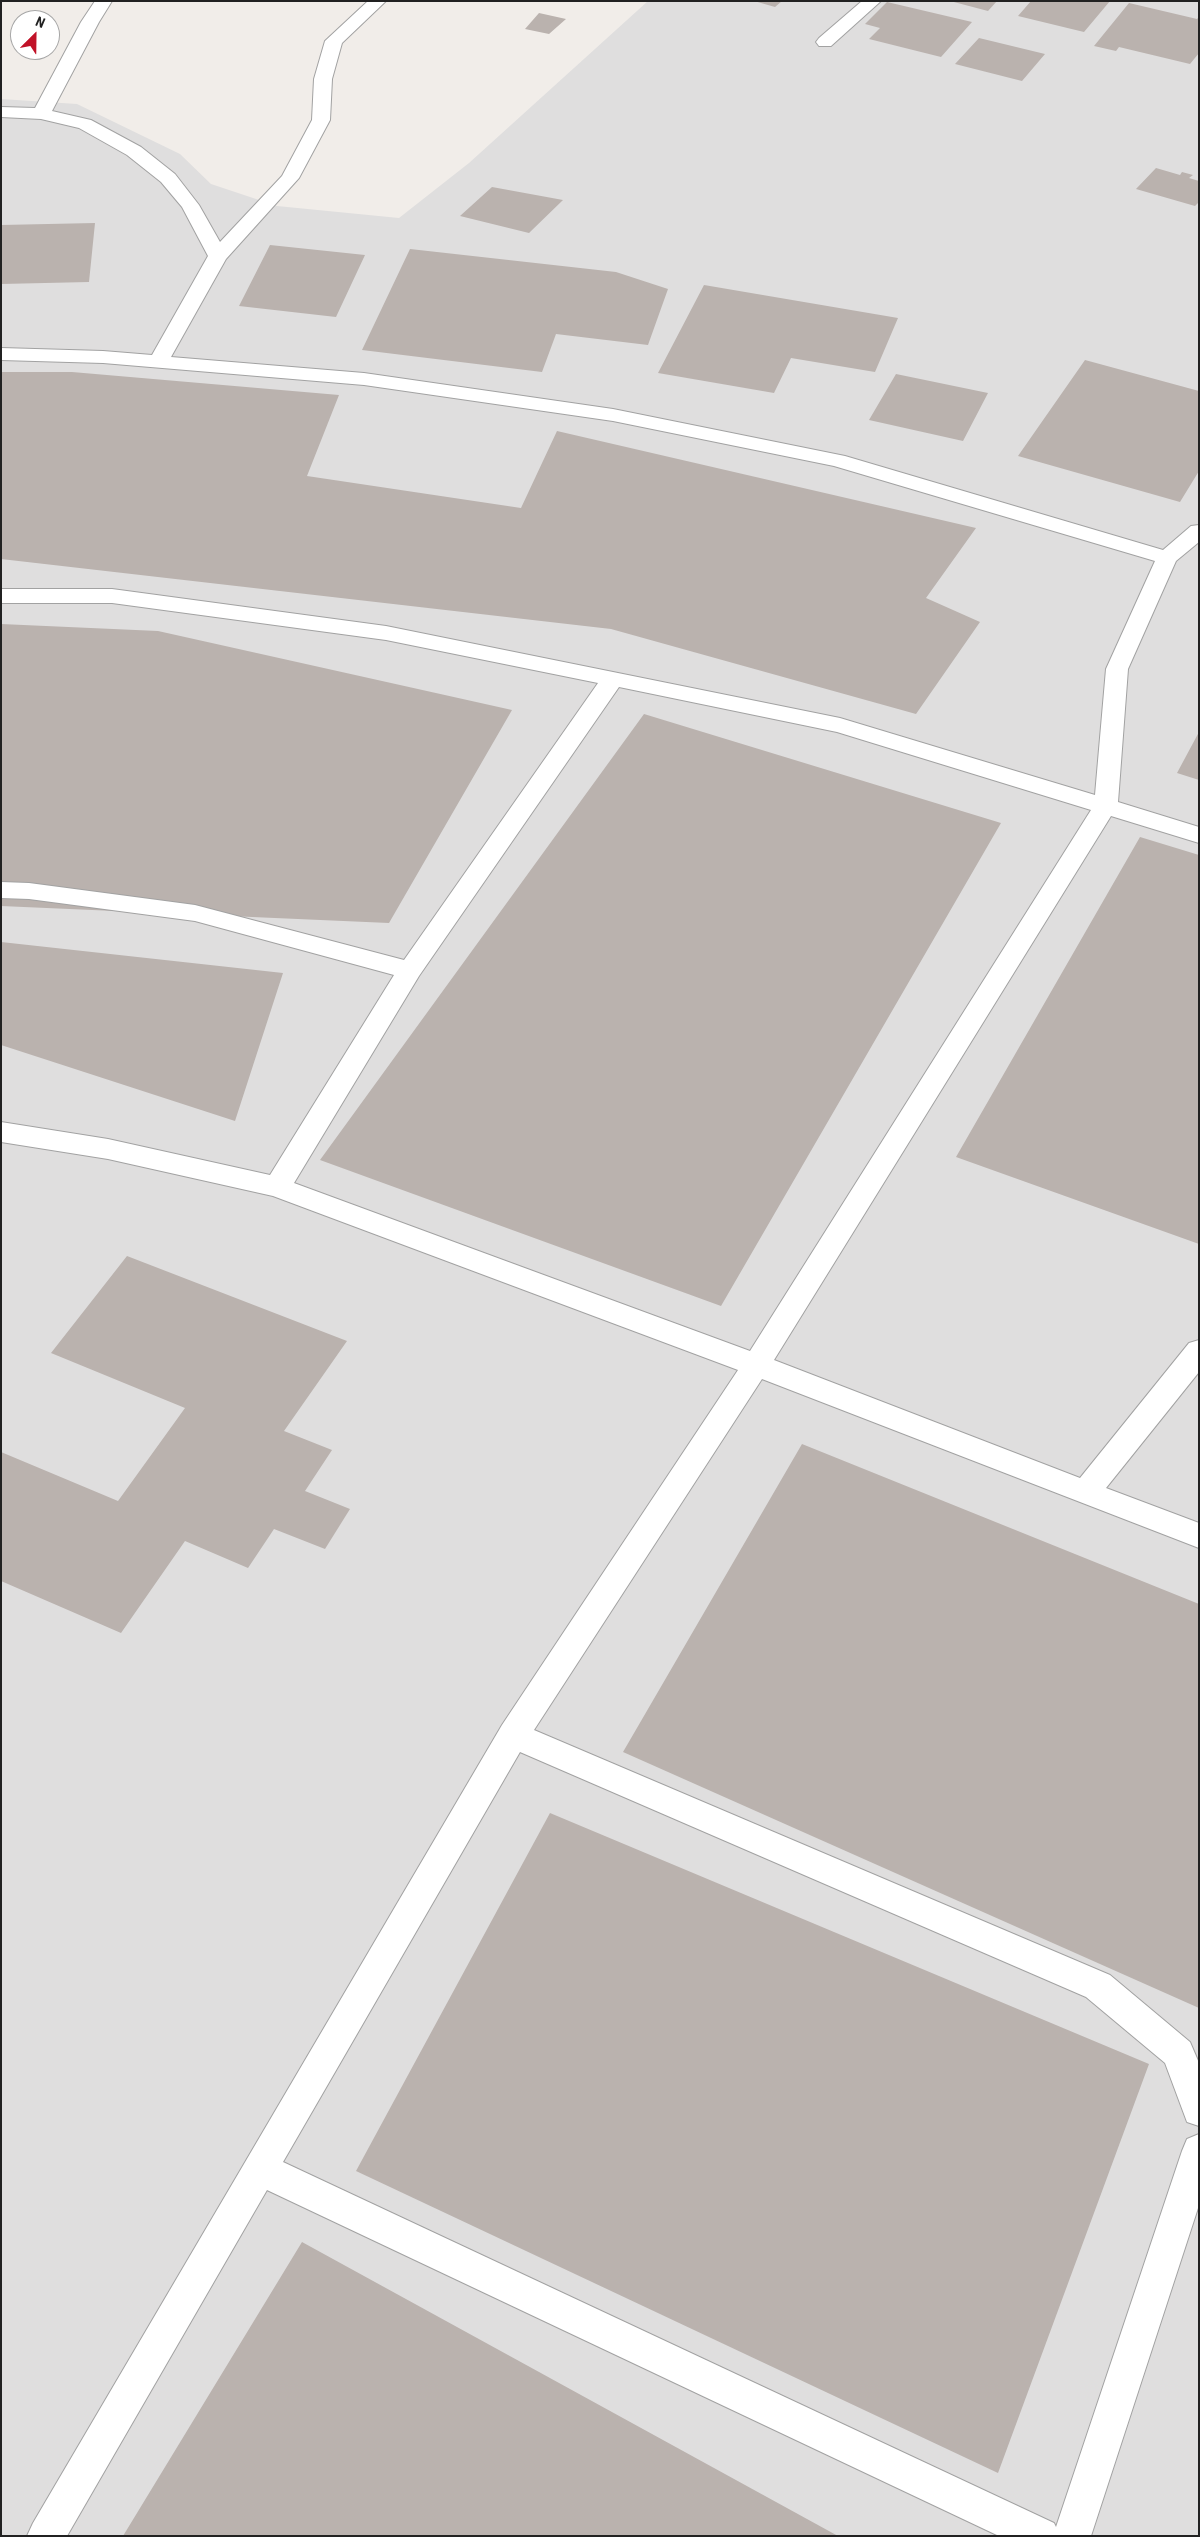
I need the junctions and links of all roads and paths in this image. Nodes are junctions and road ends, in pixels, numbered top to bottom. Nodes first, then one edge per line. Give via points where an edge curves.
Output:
1 (104, 1) edge
2 (378, 1) edge
3 (873, 1) edge
4 (825, 42) dead end
5 (1, 112) edge
6 (41, 114) junction
7 (218, 256) junction
8 (1, 354) edge
9 (159, 362) junction
10 (1199, 531) edge
11 (1167, 558) junction
12 (1, 596) edge
13 (612, 680) junction
14 (1106, 806) junction
15 (1199, 835) edge
16 (1, 890) edge
17 (410, 970) junction
18 (1, 1132) edge
19 (277, 1186) junction
20 (1199, 1351) edge
21 (756, 1365) junction
22 (1086, 1492) junction
23 (1199, 1536) edge
24 (513, 1735) junction
25 (1199, 2110) edge
26 (1199, 2151) edge
27 (260, 2169) junction
28 (46, 2536) edge
29 (1041, 2536) edge
30 (1072, 2536) edge

1 - 6 street
2 - 7 street via 334,41 323,78 321,120 290,178
3 - 4 street
5 - 6 street
6 - 7 street via 85,124 134,151 168,178 190,205
7 - 9 street
8 - 9 street
9 - 11 street via 364,379 612,415 838,460
10 - 11 street
11 - 14 street via 1117,669
12 - 13 street via 112,596 366,630
13 - 14 street via 840,725
13 - 17 street
14 - 15 street
14 - 21 street
16 - 17 street via 195,913
17 - 19 street
18 - 19 street via 108,1149
19 - 21 street
20 - 22 street
21 - 22 street
21 - 24 street
22 - 23 street
24 - 25 street via 1098,1986 1178,2053
24 - 27 street
26 - 30 street
27 - 28 street
27 - 29 street

